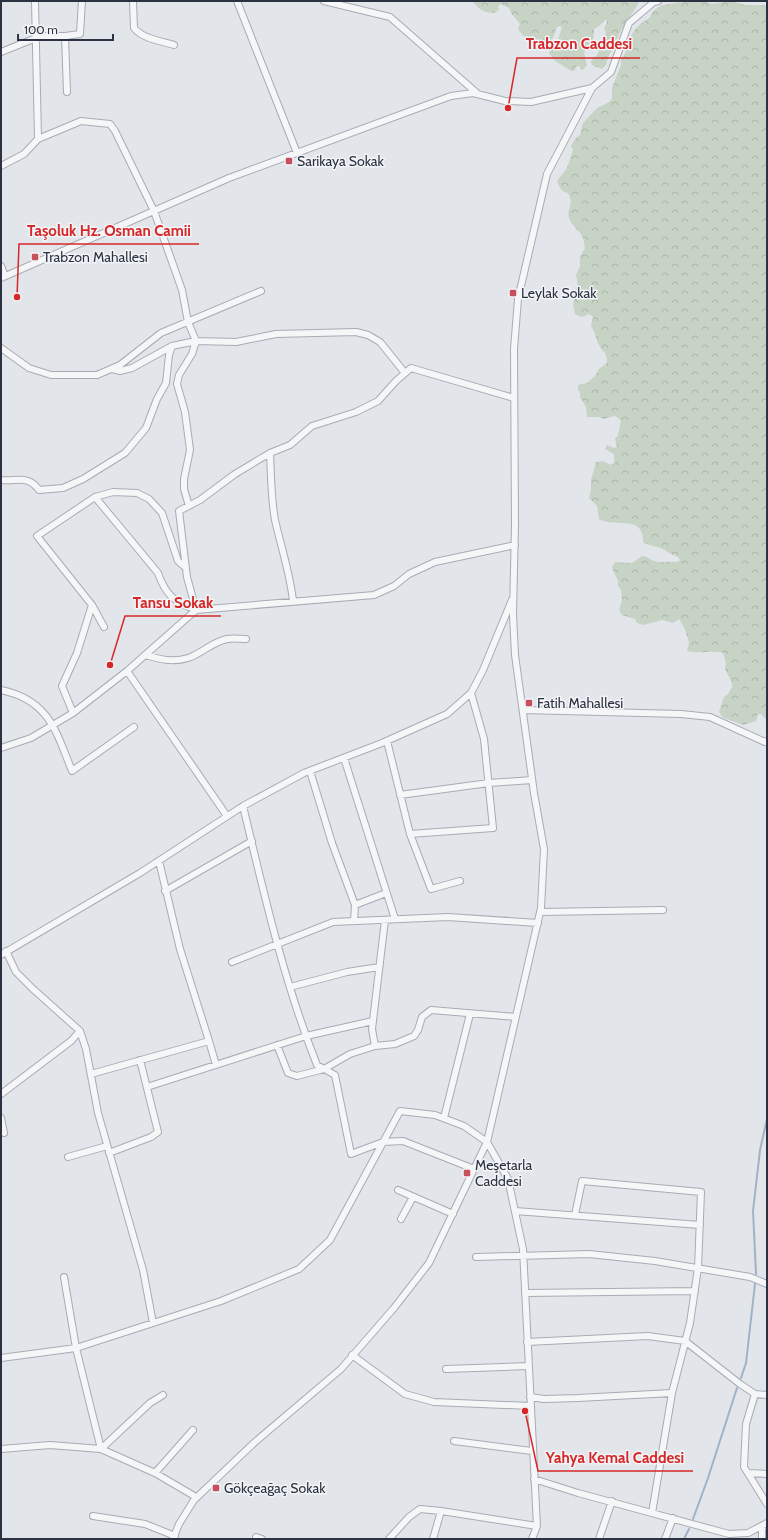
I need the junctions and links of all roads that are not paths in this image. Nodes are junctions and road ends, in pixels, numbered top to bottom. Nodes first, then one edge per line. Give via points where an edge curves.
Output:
1 (36, 1) edge
2 (82, 1) edge
3 (134, 1) edge
4 (237, 1) edge
5 (324, 1) edge
6 (658, 1) edge
7 (65, 36) junction
8 (36, 38) junction
9 (174, 45) dead end
10 (1, 52) edge
11 (592, 88) junction
12 (67, 92) dead end
13 (480, 95) junction
14 (38, 139) junction
15 (297, 153) junction
16 (1, 166) edge
17 (154, 211) junction
18 (1, 266) edge
19 (3, 277) edge
20 (261, 291) dead end
21 (188, 322) junction
22 (196, 341) junction
23 (172, 346) junction
24 (1, 348) edge
25 (112, 369) junction
26 (405, 373) junction
27 (514, 398) junction
28 (270, 453) junction
29 (1, 480) edge
30 (95, 497) junction
31 (189, 506) junction
32 (515, 545) junction
33 (186, 568) junction
34 (514, 596) junction
35 (293, 601) junction
36 (92, 605) junction
37 (196, 610) junction
38 (104, 627) dead end
39 (246, 639) dead end
40 (145, 655) junction
41 (127, 671) junction
42 (1, 690) edge
43 (471, 694) junction
44 (523, 710) junction
45 (73, 713) junction
46 (53, 725) junction
47 (134, 727) dead end
48 (387, 741) junction
49 (767, 741) edge
50 (1, 748) edge
51 (344, 758) junction
52 (310, 771) junction
53 (532, 780) junction
54 (489, 783) junction
55 (400, 794) junction
56 (243, 806) junction
57 (228, 816) junction
58 (410, 834) junction
59 (252, 841) junction
60 (158, 861) junction
61 (460, 881) dead end
62 (165, 891) junction
63 (386, 893) junction
64 (354, 905) junction
65 (663, 910) dead end
66 (540, 912) junction
67 (395, 919) junction
68 (385, 920) junction
69 (354, 921) junction
70 (538, 923) junction
71 (277, 944) junction
72 (4, 953) edge
73 (232, 962) dead end
74 (379, 967) junction
75 (290, 987) junction
76 (470, 1014) junction
77 (516, 1017) junction
78 (373, 1021) junction
79 (80, 1031) junction
80 (306, 1036) junction
81 (209, 1041) junction
82 (278, 1045) junction
83 (375, 1046) junction
84 (140, 1060) junction
85 (216, 1065) junction
86 (324, 1069) junction
87 (91, 1074) junction
88 (147, 1087) junction
89 (1, 1094) edge
90 (1, 1118) edge
91 (444, 1118) junction
92 (4, 1133) dead end
93 (384, 1142) junction
94 (487, 1142) junction
95 (107, 1146) junction
96 (109, 1153) junction
97 (68, 1157) dead end
98 (474, 1169) junction
99 (398, 1190) dead end
100 (413, 1197) junction
101 (515, 1212) junction
102 (452, 1214) junction
103 (575, 1216) junction
104 (401, 1219) dead end
105 (700, 1225) junction
106 (523, 1255) junction
107 (476, 1257) dead end
108 (698, 1268) junction
109 (64, 1277) dead end
110 (767, 1284) edge
111 (695, 1290) junction
112 (525, 1293) junction
113 (153, 1323) junction
114 (685, 1341) junction
115 (527, 1342) junction
116 (76, 1348) junction
117 (352, 1356) junction
118 (1, 1358) edge
119 (528, 1366) junction
120 (446, 1369) dead end
121 (672, 1393) junction
122 (754, 1394) junction
123 (162, 1395) dead end
124 (767, 1395) edge
125 (530, 1397) junction
126 (530, 1406) junction
127 (193, 1430) dead end
128 (454, 1441) dead end
129 (1, 1449) edge
130 (100, 1449) junction
131 (532, 1451) junction
132 (155, 1473) junction
133 (748, 1473) junction
134 (767, 1474) edge
135 (534, 1479) junction
136 (196, 1497) junction
137 (612, 1502) junction
138 (767, 1504) edge
139 (441, 1511) junction
140 (652, 1513) junction
141 (93, 1516) dead end
142 (673, 1518) junction
143 (765, 1524) edge
144 (537, 1526) junction
145 (174, 1537) edge
146 (389, 1539) edge
147 (434, 1539) edge
148 (532, 1539) edge
149 (600, 1539) edge
150 (664, 1539) edge
151 (762, 1539) edge

1 - 8 street
2 - 7 street via 80,34
3 - 9 street via 134,28 137,33
4 - 15 street
5 - 13 street via 390,18
6 - 11 street via 629,23 611,72
7 - 8 street
7 - 12 street
8 - 10 street
8 - 14 street
11 - 13 street via 531,102 505,101
11 - 27 street via 547,174 518,299
13 - 15 street via 473,93 451,96
14 - 16 street via 24,154
14 - 17 street via 81,120 110,124
15 - 17 street via 229,178
17 - 19 street
17 - 21 street via 182,290
18 - 19 street
20 - 21 street
21 - 22 street
21 - 25 street via 161,333
22 - 23 street
22 - 26 street via 236,342 276,334 356,332 380,342
22 - 31 street via 192,354 179,375 178,384 190,450 184,484
23 - 25 street via 132,368 120,371
23 - 29 street via 166,382 146,428 125,453 63,488 38,490 32,482 26,480
24 - 25 street via 29,368 51,375 97,376
26 - 27 street via 411,368
26 - 28 street via 378,401 356,412 312,426 290,444
27 - 32 street
28 - 31 street
28 - 35 street via 272,503
30 - 33 street via 113,492 137,493 149,499 162,513 178,561
30 - 36 street via 37,536
30 - 37 street via 158,573 162,586 169,595 179,603
31 - 33 street via 179,512
32 - 34 street
32 - 35 street via 435,562 374,595
33 - 37 street
34 - 43 street
34 - 44 street via 516,655
35 - 37 street
36 - 38 street
36 - 45 street via 77,654 62,686
37 - 40 street
39 - 40 street via 226,639 189,658 176,661 160,660
40 - 41 street
41 - 45 street
41 - 57 street
42 - 46 street via 27,700 47,715
43 - 48 street via 447,714
43 - 54 street via 484,739
44 - 49 street via 703,716
44 - 53 street
45 - 46 street
46 - 47 street via 72,771
46 - 50 street via 31,738
48 - 51 street
48 - 55 street
51 - 52 street
51 - 63 street
52 - 56 street
52 - 64 street
53 - 54 street
53 - 66 street via 544,849
54 - 55 street
54 - 58 street via 493,828
55 - 58 street
56 - 57 street
56 - 59 street
57 - 60 street
58 - 61 street via 431,890
59 - 62 street
59 - 71 street
60 - 62 street
60 - 72 street
62 - 81 street
63 - 64 street
63 - 67 street
64 - 69 street
65 - 66 street
66 - 70 street
67 - 68 street
67 - 70 street via 448,917
68 - 69 street
68 - 74 street
69 - 71 street via 333,922
70 - 77 street
71 - 73 street
71 - 75 street
72 - 79 street via 16,972
74 - 75 street via 347,972
74 - 78 street
75 - 80 street
76 - 77 street
76 - 83 street via 431,1010 422,1017 414,1036 395,1044
76 - 91 street
77 - 94 street
78 - 80 street
78 - 83 street
79 - 87 street
79 - 89 street
80 - 82 street
80 - 86 street via 317,1065
81 - 84 street
81 - 85 street
82 - 85 street
82 - 86 street via 291,1075 297,1076
83 - 86 street via 350,1054
84 - 87 street
84 - 88 street
85 - 88 street
86 - 93 street via 335,1075 350,1154
87 - 95 street
88 - 96 street via 158,1132
90 - 92 street
91 - 93 street via 400,1111
91 - 94 street via 464,1126
93 - 98 street via 403,1141
93 - 113 street via 330,1240 300,1269 221,1301
94 - 98 street
94 - 101 street via 508,1179
95 - 96 street
95 - 97 street
96 - 113 street via 143,1270
98 - 102 street
99 - 100 street
100 - 102 street
100 - 104 street
101 - 103 street
101 - 106 street
102 - 117 street via 429,1263
103 - 105 street
103 - 105 street via 582,1181 626,1184 702,1192
105 - 108 street
106 - 107 street
106 - 108 street via 589,1254
106 - 112 street
108 - 110 street via 750,1276
108 - 111 street
109 - 116 street
111 - 112 street
111 - 114 street
112 - 115 street
113 - 116 street
114 - 115 street via 648,1336
114 - 121 street
114 - 122 street
115 - 119 street
116 - 118 street
116 - 130 street
117 - 126 street via 405,1394 434,1402
117 - 136 street via 341,1369 255,1442
119 - 120 street
119 - 125 street
121 - 125 street via 544,1399
121 - 140 street
122 - 124 street
122 - 133 street via 746,1424 744,1467
123 - 130 street
125 - 126 street
126 - 131 street
127 - 132 street
128 - 131 street
129 - 130 street via 50,1445
130 - 132 street
131 - 135 street
132 - 136 street
133 - 134 street
133 - 138 street
135 - 137 street
135 - 144 street
136 - 145 street
137 - 140 street
137 - 149 street
139 - 144 street
139 - 146 street via 420,1509
139 - 147 street
140 - 142 street
141 - 145 street via 145,1524
142 - 143 street via 729,1534 748,1533
142 - 150 street
143 - 151 street
144 - 148 street

